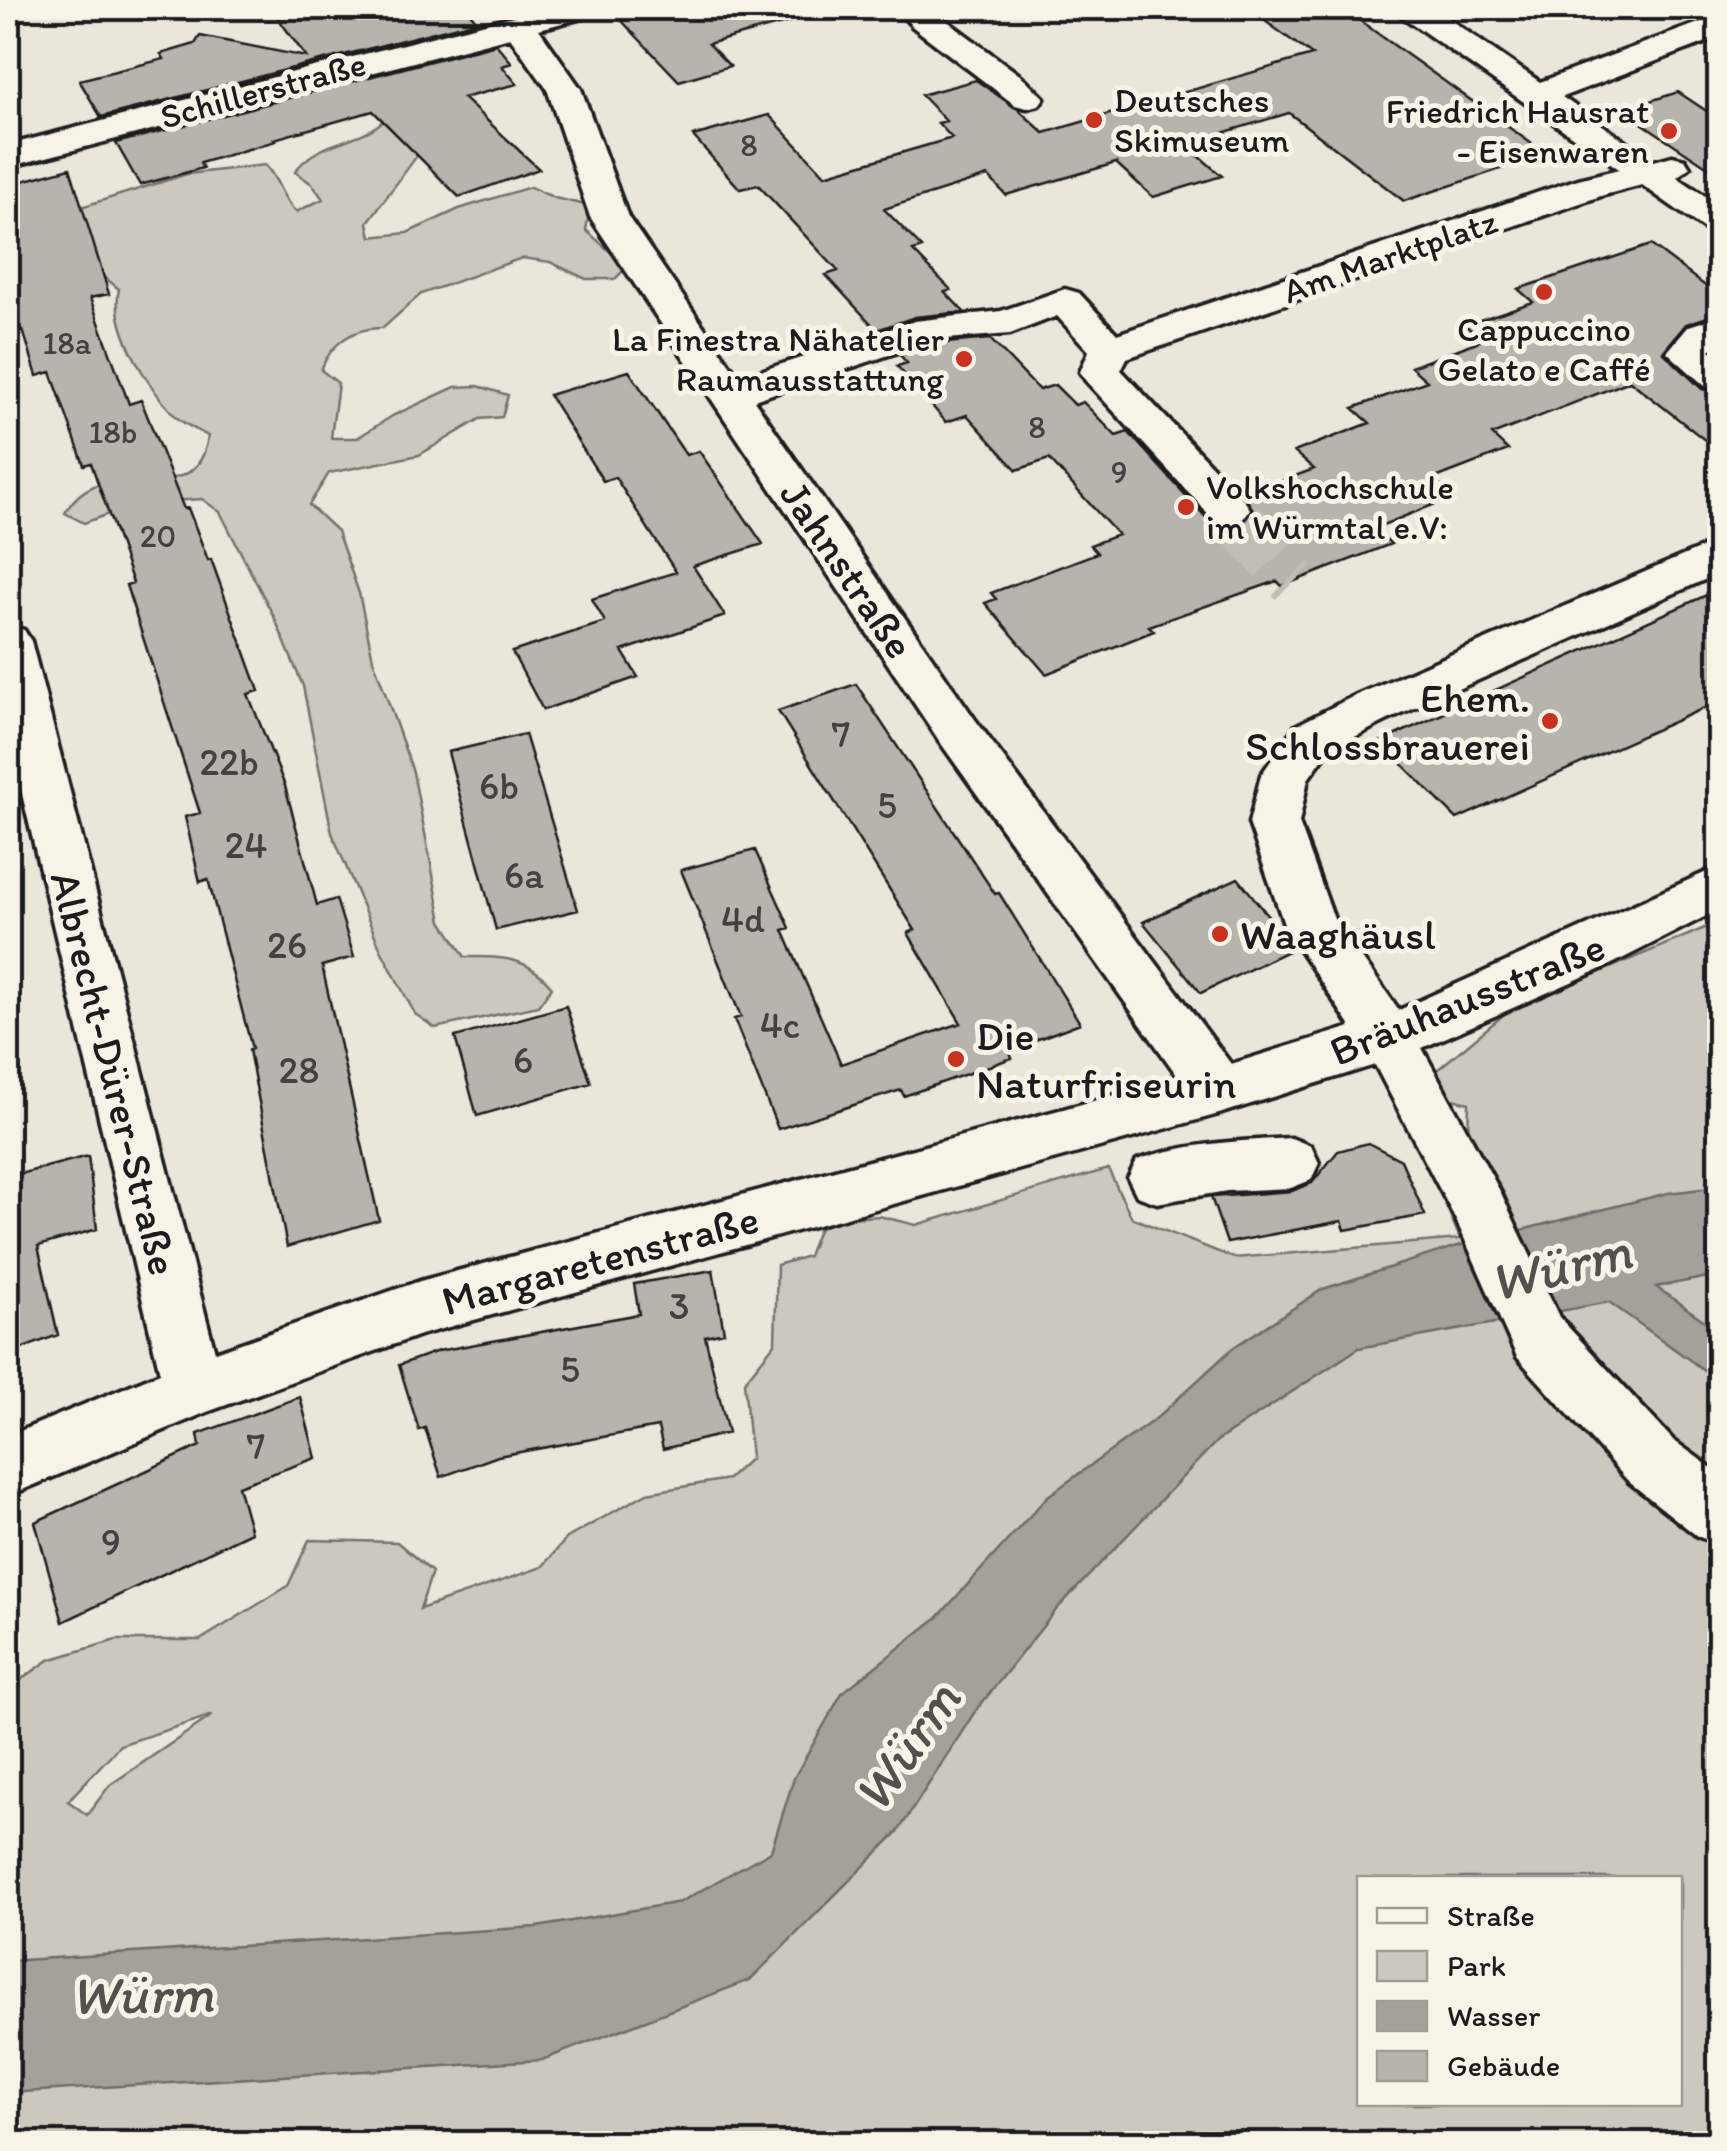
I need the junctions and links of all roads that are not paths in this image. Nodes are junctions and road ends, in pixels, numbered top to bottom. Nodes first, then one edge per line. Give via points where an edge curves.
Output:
1 (582, 8) edge
2 (1412, 8) edge
3 (912, 9) edge
4 (1663, 17) dead end
5 (518, 24) junction
6 (1706, 30) edge
7 (1536, 94) junction
8 (1027, 98) dead end
9 (8, 156) edge
10 (1665, 177) junction
11 (1720, 223) edge
12 (1542, 240) dead end
13 (1720, 328) edge
14 (1110, 350) junction
15 (1719, 377) edge
16 (729, 396) junction
17 (1228, 508) tunnel mouth
18 (1720, 555) edge
19 (8, 641) edge
20 (1720, 886) edge
21 (1389, 1038) junction
22 (1213, 1092) junction
23 (1291, 1163) dead end
24 (1227, 1166) junction
25 (1156, 1178) dead end
26 (194, 1388) junction
27 (8, 1466) edge
28 (1720, 1514) edge

1 - 5 street, Schillerstraße
2 - 7 street
3 - 8 street
4 - 6 street
5 - 9 street, Schillerstraße
5 - 16 street, Jahnstraße via 564,89 609,217
6 - 7 street
7 - 10 street
10 - 11 street
10 - 12 street
10 - 14 street, Am Marktplatz via 1591,187
13 - 15 street via 1703,334 1688,352
14 - 16 street via 1065,301 1010,322 929,329
14 - 17 street via 1100,372
16 - 22 street, Jahnstraße
18 - 21 street via 1371,708 1312,738 1285,774 1274,823 1311,927
19 - 26 street, Albrecht-Dürer-Straße
20 - 21 street, Bräuhausstraße
21 - 22 street, Bräuhausstraße
21 - 28 street via 1538,1336 1651,1461
22 - 24 street
22 - 26 street, Margaretenstraße via 420,1308
23 - 24 street
24 - 25 street
26 - 27 street, Margaretenstraße

